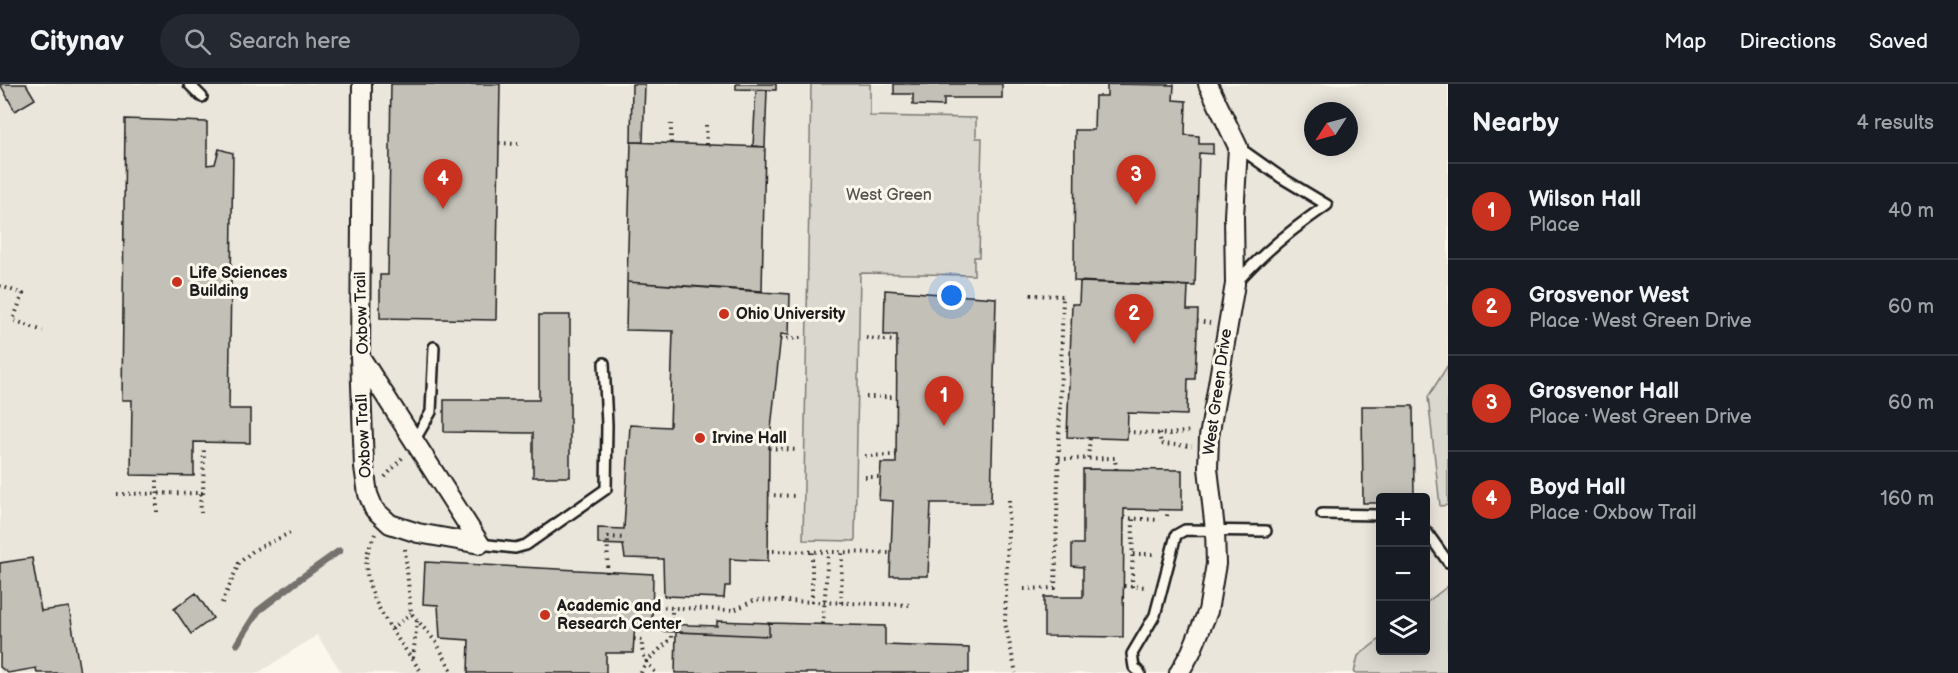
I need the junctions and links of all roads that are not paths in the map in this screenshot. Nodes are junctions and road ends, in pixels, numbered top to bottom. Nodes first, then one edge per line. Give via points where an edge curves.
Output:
1 (189, 84) edge
2 (362, 84) edge
3 (1208, 84) edge
4 (202, 97) dead end
5 (1238, 147) junction
6 (1235, 284) junction
7 (434, 348) dead end
8 (360, 356) junction
9 (604, 363) dead end
10 (414, 441) junction
11 (1322, 514) dead end
12 (1376, 515) edge
13 (1215, 530) junction
14 (1266, 531) dead end
15 (1430, 538) edge
16 (480, 544) junction
17 (1448, 562) edge
18 (1140, 673) edge
19 (1179, 673) edge

1 - 4 lane
2 - 8 street, Oxbow Trail
3 - 5 street, West Green Drive
5 - 6 street, West Green Drive
5 - 6 lane, West Green Drive via 1327,205 1255,261
6 - 13 street, West Green Drive via 1209,437
7 - 10 lane via 431,412
8 - 10 street, Oxbow Trail
8 - 16 street, Oxbow TraIl via 364,467 374,509 390,524 418,534
9 - 16 lane via 606,489 526,545 515,548
10 - 16 street, Oxbow Trail
11 - 12 lane
13 - 14 lane
13 - 18 lane via 1185,530 1176,534 1155,615 1132,654 1134,667
13 - 19 street, West Green Drive via 1216,564 1208,610
15 - 17 lane

